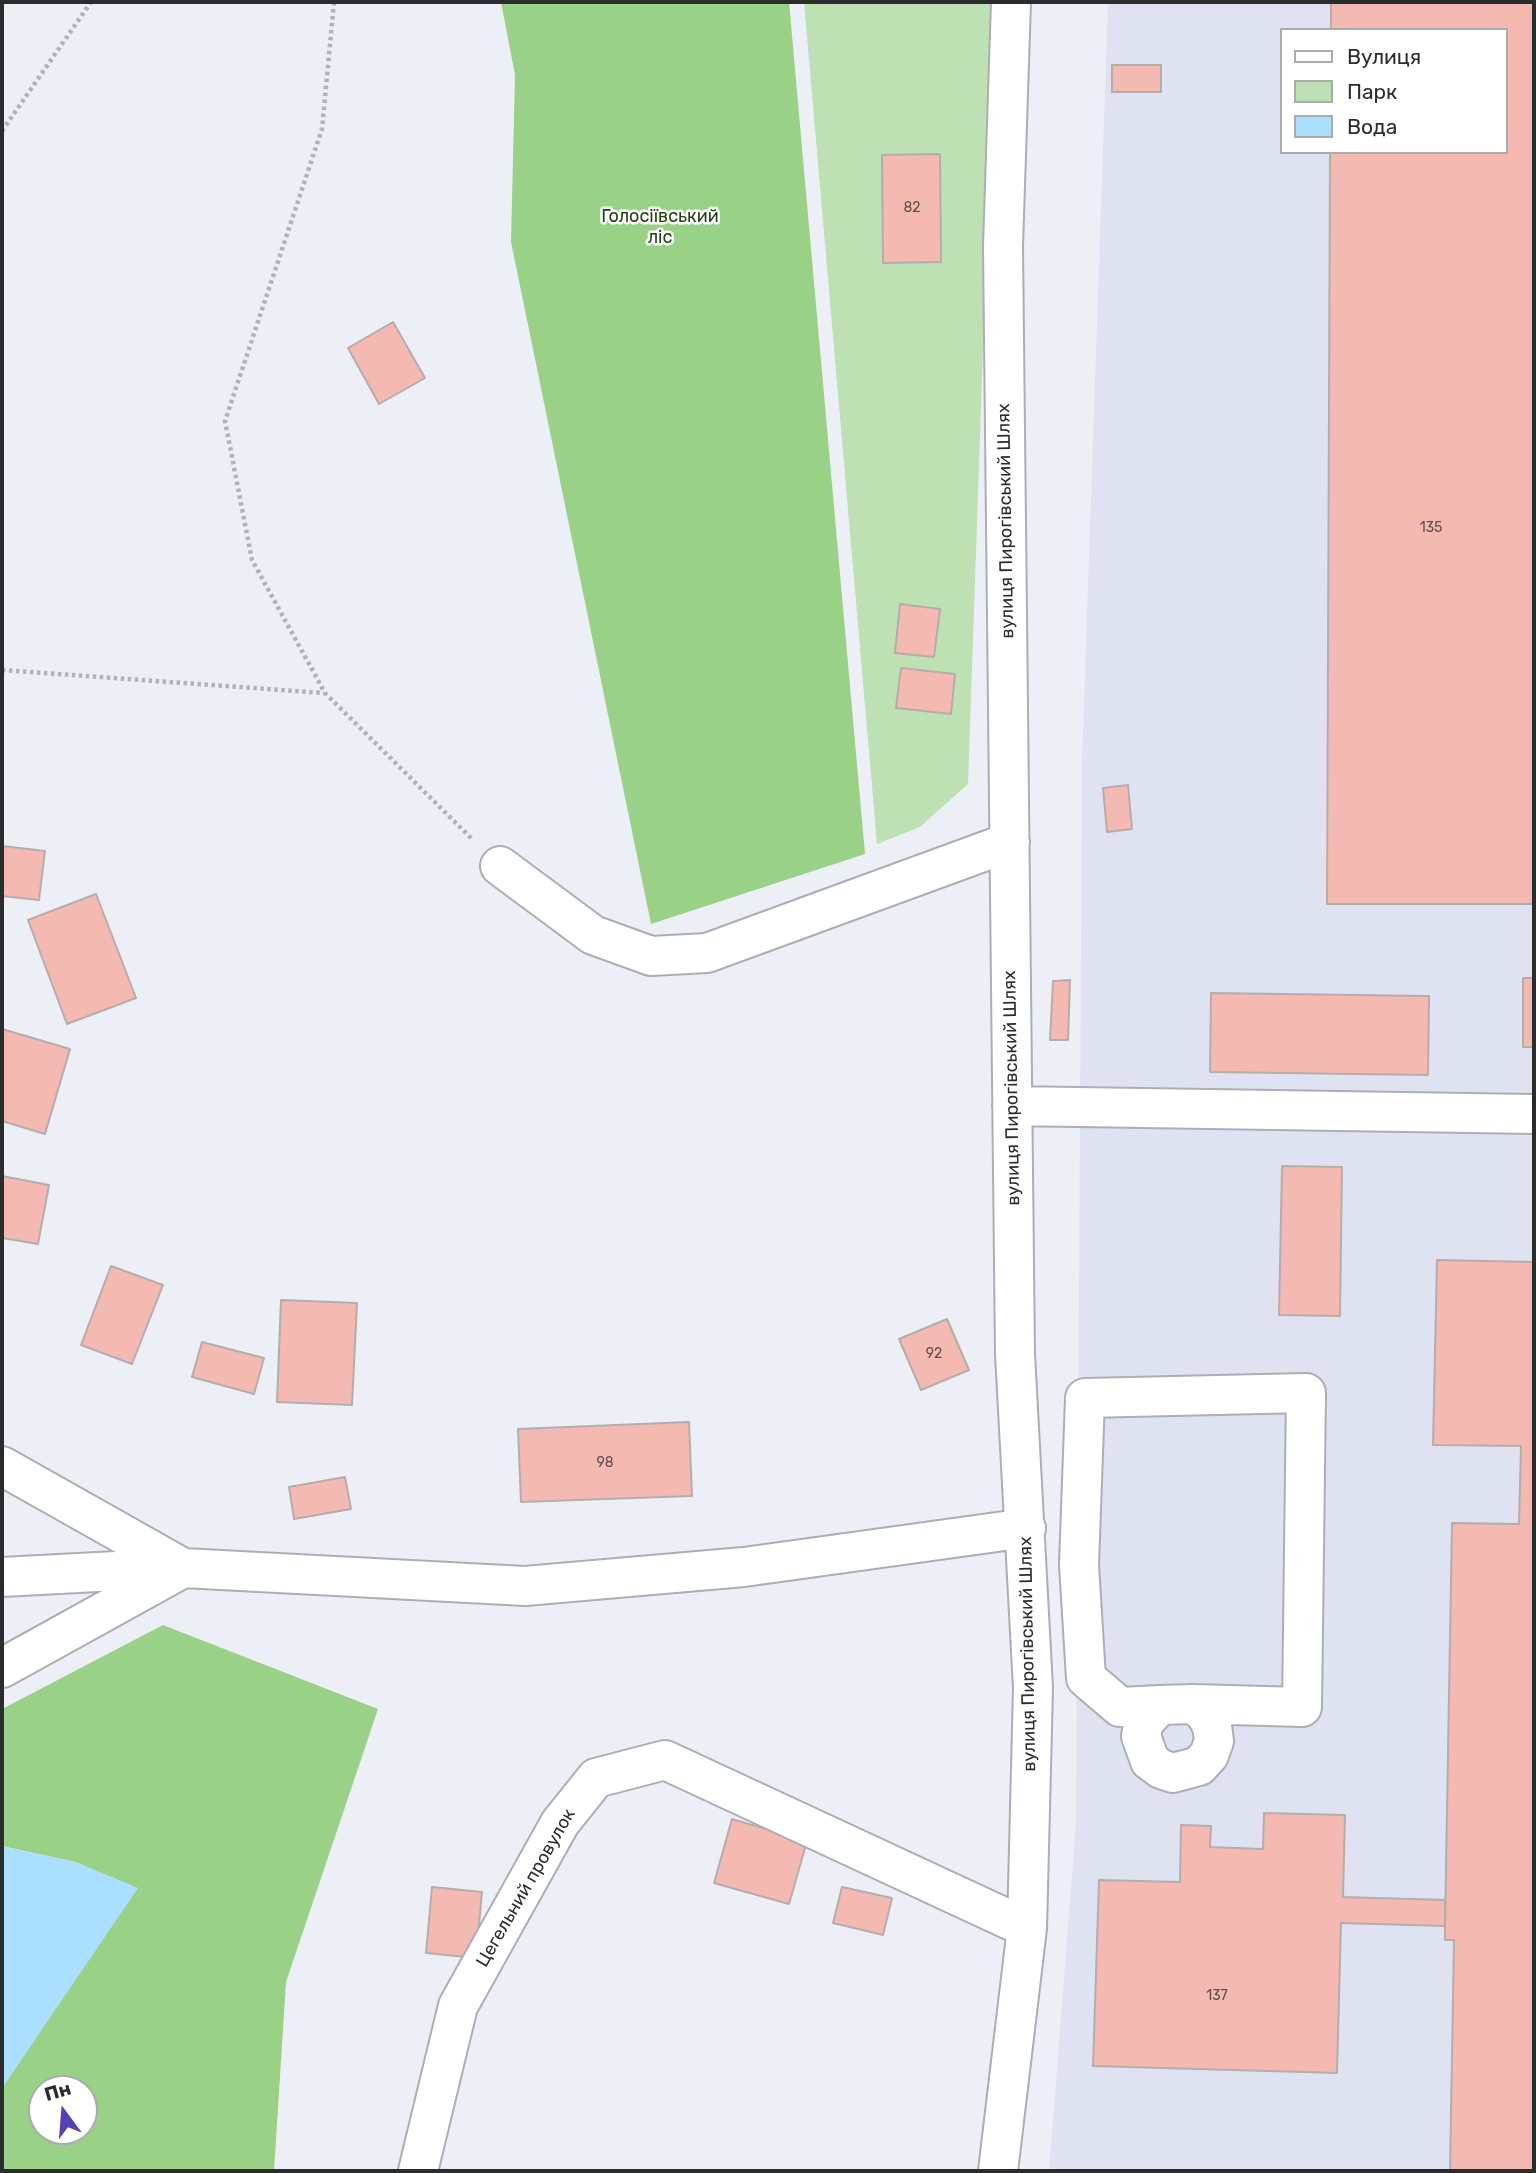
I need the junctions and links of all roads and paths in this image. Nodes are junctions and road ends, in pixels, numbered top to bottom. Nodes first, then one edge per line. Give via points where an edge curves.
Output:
1 (90, 2) edge
2 (334, 2) edge
3 (1011, 2) edge
4 (2, 131) edge
5 (2, 670) edge
6 (325, 693) junction
7 (1010, 842) junction
8 (500, 866) joint
9 (1012, 1106) junction
10 (1534, 1114) edge
11 (2, 1466) edge
12 (1027, 1546) junction
13 (1079, 1565) junction
14 (183, 1568) junction
15 (2, 1577) edge
16 (2, 1668) edge
17 (1027, 1928) junction
18 (418, 2171) edge
19 (998, 2171) edge

1 - 4 path
2 - 6 path via 322,128 225,421 252,560
3 - 7 street, вулиця Пирогівський Шлях via 1003,246
5 - 6 path
6 - 8 path
7 - 8 street via 707,953 651,956 593,934
7 - 9 street, вулиця Пирогівський Шлях
9 - 10 street
9 - 12 street, вулиця Пирогівський Шлях via 1015,1354
11 - 14 street
12 - 13 street
12 - 14 street via 525,1586
12 - 17 street, вулиця Пирогівський Шлях via 1033,1688
13 - 13 street via 1086,1678 1120,1707 1302,1707 1306,1393 1085,1398
14 - 15 street
14 - 16 street
17 - 18 street, Цегельний провулок via 664,1760 596,1778 560,1823 458,2006
17 - 19 street, вулиця Пирогівський Шлях

